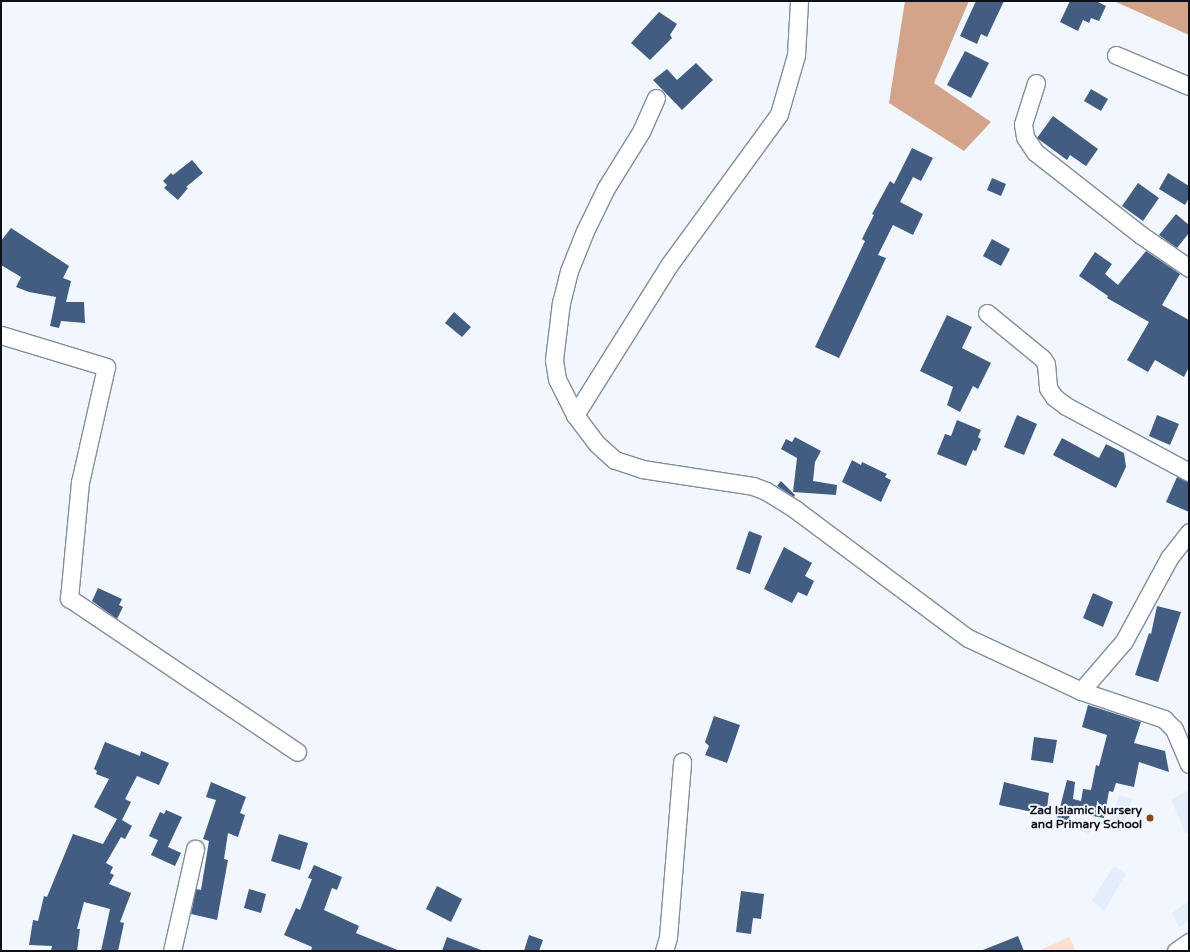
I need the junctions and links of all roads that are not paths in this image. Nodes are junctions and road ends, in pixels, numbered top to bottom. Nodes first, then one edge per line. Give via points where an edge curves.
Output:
1 (799, 1) edge
2 (1116, 55) dead end
3 (1036, 83) dead end
4 (1189, 86) edge
5 (656, 98) dead end
6 (1189, 268) edge
7 (987, 313) dead end
8 (1, 334) edge
9 (575, 415) junction
10 (1189, 472) edge
11 (1189, 532) edge
12 (1081, 691) junction
13 (297, 752) dead end
14 (682, 762) dead end
15 (1189, 764) edge
16 (195, 849) dead end
17 (1189, 942) edge
18 (172, 951) edge
19 (664, 951) edge
20 (1176, 951) edge

1 - 9 street via 796,55 779,114 669,265
2 - 4 street
3 - 6 street via 1023,124 1026,137 1035,152 1135,230
5 - 9 street via 642,130 606,188 569,271 561,302 554,360 557,379
7 - 10 street via 1042,358 1046,364 1048,388 1060,402
8 - 13 street via 106,368 80,482 69,598
9 - 12 street via 597,444 615,460 642,469 753,486 766,491 796,510 968,638
11 - 12 street via 1169,558 1124,641
12 - 15 street via 1164,719 1174,729
14 - 19 street via 668,937
16 - 18 street
17 - 20 street

